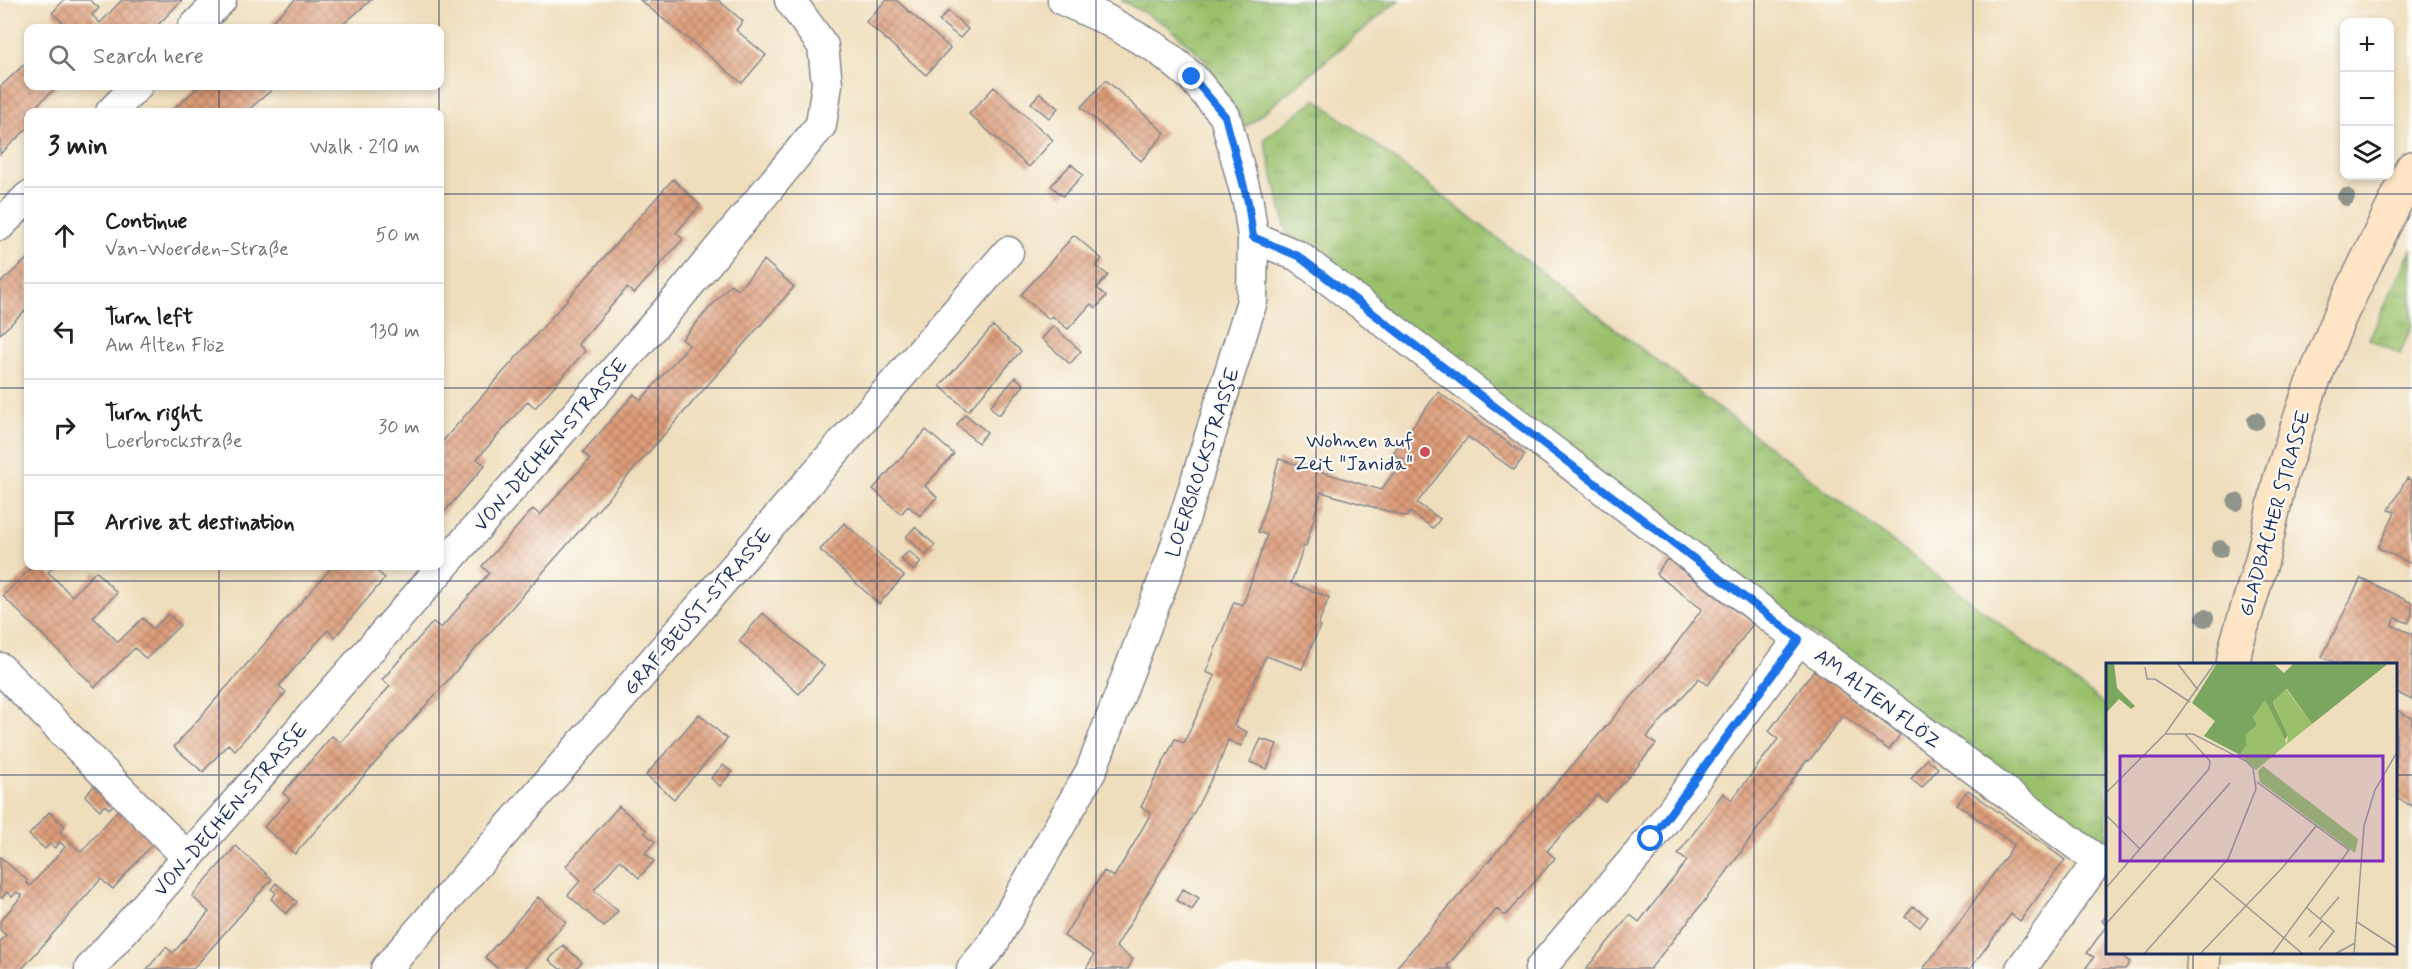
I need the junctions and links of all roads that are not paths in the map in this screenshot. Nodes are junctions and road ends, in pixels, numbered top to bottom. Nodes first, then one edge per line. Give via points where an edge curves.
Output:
1 (220, 0) edge
2 (790, 0) edge
3 (1063, 0) edge
4 (197, 24) edge
5 (133, 90) edge
6 (115, 108) edge
7 (2412, 168) edge
8 (24, 201) edge
9 (0, 225) edge
10 (1253, 237) junction
11 (1008, 252) dead end
12 (444, 566) edge
13 (440, 570) edge
14 (1799, 639) junction
15 (2233, 663) edge
16 (0, 668) edge
17 (188, 858) junction
18 (2204, 954) edge
19 (90, 969) edge
20 (386, 969) edge
21 (972, 969) edge
22 (1540, 969) edge
23 (2021, 969) edge
24 (2203, 969) edge

1 - 4 street
2 - 12 street, VON-DECHEN-STRASSE via 823,46 827,84 821,125 679,297
3 - 10 street, LOERBROCKSTRASSE via 1158,49 1192,77 1225,116 1248,202
5 - 6 street
7 - 15 main road, GLADBACHER STRASSE via 2340,316 2310,389 2280,479
8 - 9 street
10 - 14 street, AM ALTEN FLÖZ via 1298,256
10 - 21 street, LOERBROCKSTRASSE via 1252,301 1172,558 1091,771 992,945
11 - 20 street, GRAF-BEUST-STRASSE
13 - 17 street, VON-DECHEN-STRASSE
14 - 22 street via 1651,839
14 - 23 street, AM ALTEN FLÖZ via 2098,861
16 - 17 street
17 - 19 street, VON-DECHEN-STRASSE
18 - 24 main road

